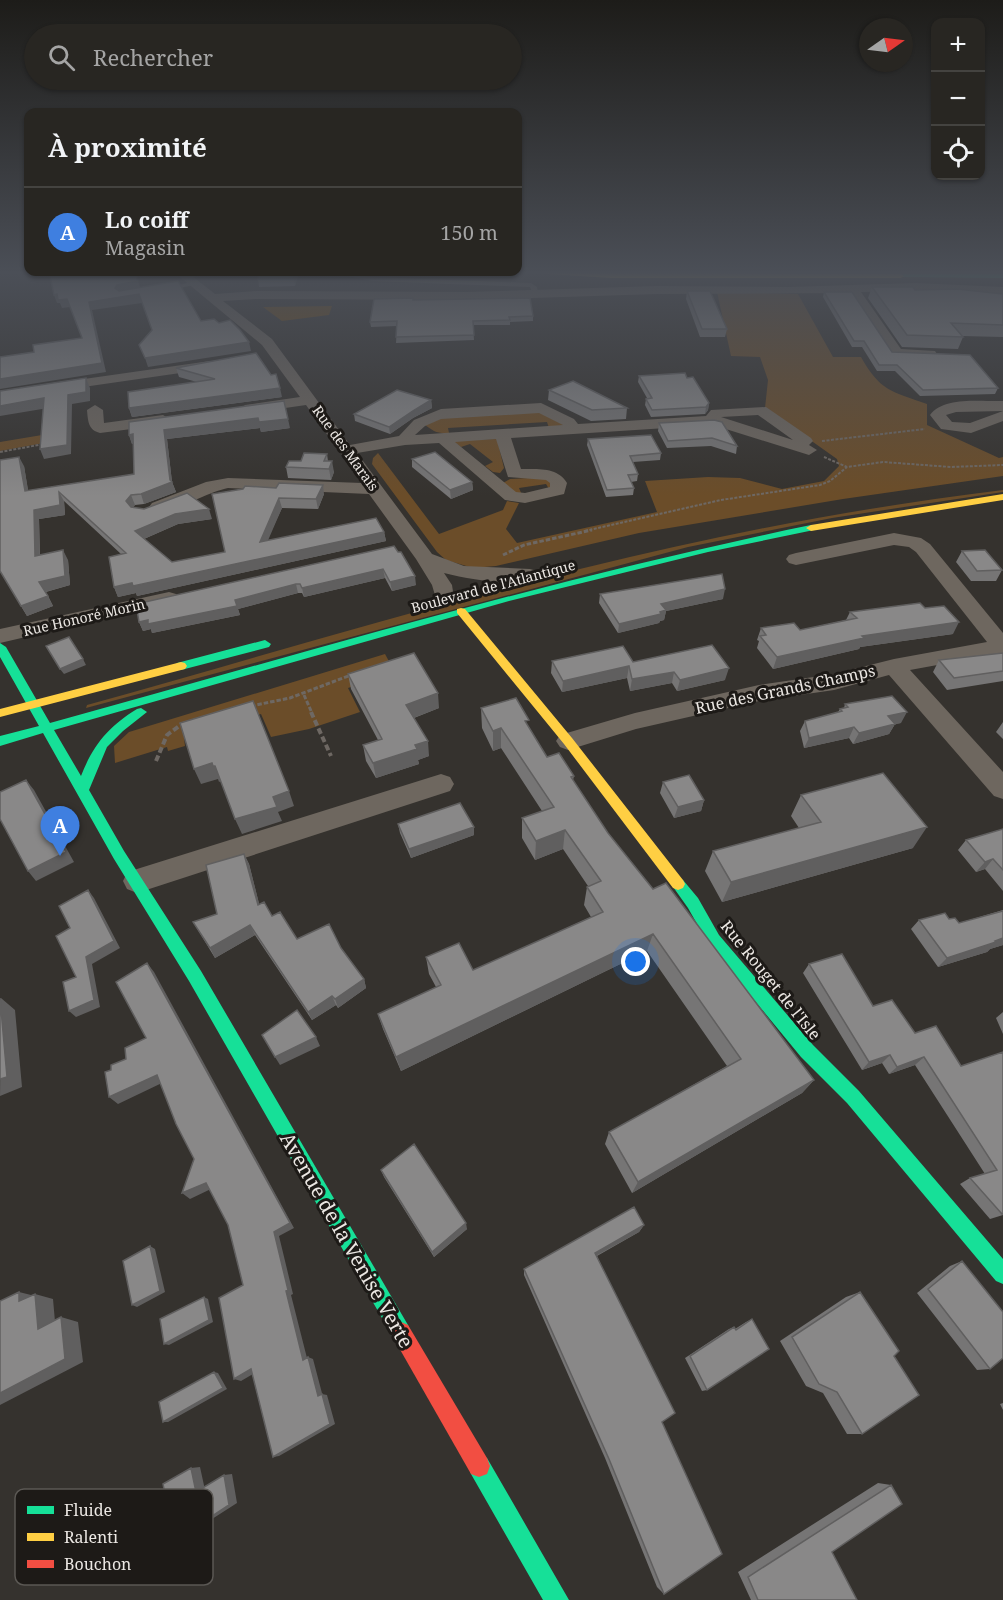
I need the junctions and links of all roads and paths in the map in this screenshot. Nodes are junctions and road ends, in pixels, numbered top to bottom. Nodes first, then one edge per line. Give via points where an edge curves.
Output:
1 (270, 347) edge
2 (893, 347) edge
3 (274, 352) junction
4 (941, 354) edge
5 (255, 356) edge
6 (219, 363) edge
7 (0, 395) edge
8 (311, 400) junction
9 (1003, 406) edge
10 (95, 410) dead end
11 (237, 410) edge
12 (1003, 416) edge
13 (180, 417) edge
14 (714, 420) junction
15 (947, 426) junction
16 (574, 429) junction
17 (502, 434) junction
18 (444, 438) junction
19 (405, 440) junction
20 (46, 444) edge
21 (808, 446) junction
22 (348, 450) junction
23 (0, 452) edge
24 (1003, 465) edge
25 (847, 467) junction
26 (514, 473) junction
27 (493, 480) junction
28 (1003, 484) edge
29 (375, 489) junction
30 (963, 489) dead end
31 (1003, 497) edge
32 (141, 511) edge
33 (413, 549) junction
34 (796, 559) dead end
35 (536, 573) dead end
36 (473, 582) junction
37 (191, 593) edge
38 (442, 599) dead end
39 (461, 611) junction
40 (274, 642) dead end
41 (1002, 646) edge
42 (1, 649) edge
43 (894, 666) junction
44 (358, 672) edge
45 (185, 690) junction
46 (303, 695) junction
47 (33, 705) junction
48 (248, 707) edge
49 (0, 714) edge
50 (192, 721) edge
51 (46, 728) junction
52 (0, 741) edge
53 (568, 741) junction
54 (332, 756) dead end
55 (156, 761) dead end
56 (441, 784) dead end
57 (1003, 789) edge
58 (82, 790) junction
59 (137, 881) junction
60 (1003, 1274) edge
61 (557, 1600) edge

1 - 3 street, Rue des Marais
2 - 4 street via 897,353
3 - 5 street
3 - 8 street, Rue des Marais
6 - 7 street
8 - 11 street
8 - 22 street, Rue des Marais
9 - 15 street via 940,411 940,420
10 - 13 street via 100,428
12 - 15 street via 971,428
14 - 16 street
14 - 21 street
14 - 21 street via 716,413 761,410
15 - 21 path
16 - 17 street
16 - 19 street via 545,409 483,411 432,416 409,431
17 - 18 street
17 - 26 street
18 - 19 street
18 - 27 street
19 - 22 street
20 - 23 path
21 - 25 path
22 - 29 street, Rue des Marais
24 - 25 path via 951,467 883,462
25 - 36 path via 820,485 721,500 514,548
26 - 27 street
26 - 27 street via 551,475 557,479 559,488 520,498 511,496
28 - 30 main road
29 - 32 street via 228,483
29 - 33 street, Rue des Marais
31 - 39 main road, Boulevard de l'Atlantique via 718,547
33 - 36 street
33 - 38 street, Rue des Marais via 442,585
34 - 41 street via 894,539 914,542
35 - 36 street
37 - 42 street, Rue Honoré Morin
39 - 45 main road, Boulevard de l'Atlantique
39 - 53 main road, Rue Rouget de l'Isle
40 - 47 main road
41 - 43 street, Rue des Grands Champs
42 - 47 main road, Avenue de la Venise Verte
43 - 53 street, Rue des Grands Champs via 834,682 759,693 635,721
43 - 57 street
44 - 46 path
45 - 51 main road, Boulevard de l'Atlantique
45 - 58 main road via 109,732 97,748
46 - 48 path
46 - 54 path
47 - 49 main road
47 - 51 main road, Avenue de la Venise Verte
50 - 55 path via 167,735
51 - 52 main road, Boulevard de l'Atlantique
51 - 58 main road, Avenue de la Venise Verte
53 - 60 main road, Rue Rouget de l'Isle via 693,903 714,940
56 - 59 street
58 - 59 main road, Avenue de la Venise Verte
59 - 61 main road, Avenue de la Venise Verte

